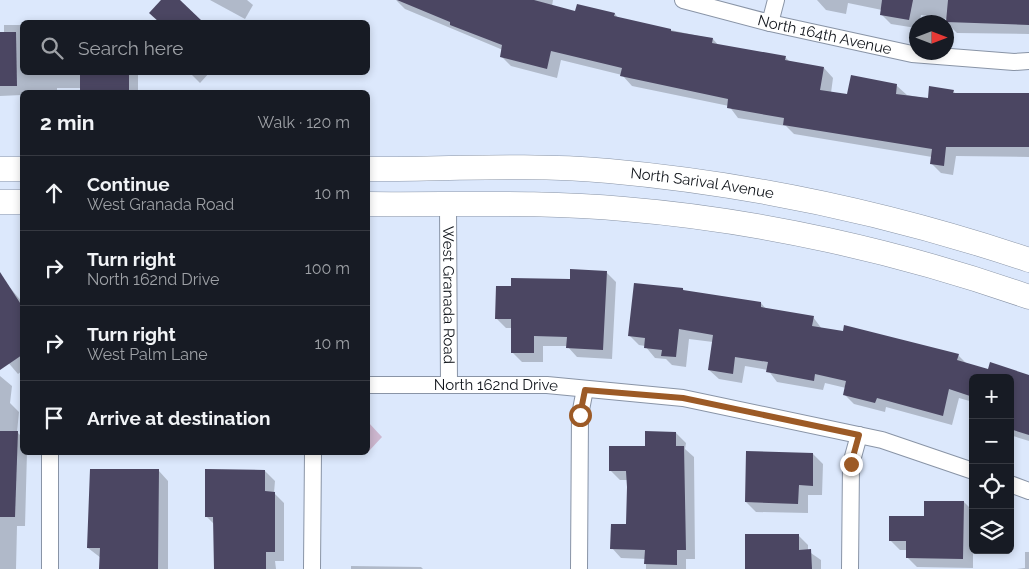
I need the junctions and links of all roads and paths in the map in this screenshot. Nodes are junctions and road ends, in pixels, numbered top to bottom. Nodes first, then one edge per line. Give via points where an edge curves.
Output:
1 (683, 0) edge
2 (776, 0) edge
3 (770, 23) junction
4 (1029, 61) edge
5 (0, 169) edge
6 (20, 169) edge
7 (370, 169) edge
8 (0, 202) edge
9 (20, 202) edge
10 (370, 204) edge
11 (448, 205) junction
12 (1029, 260) edge
13 (1029, 297) edge
14 (370, 385) edge
15 (449, 385) junction
16 (585, 390) junction
17 (859, 435) junction
18 (50, 455) edge
19 (313, 455) edge
20 (969, 470) edge
21 (1014, 485) edge
22 (1029, 491) edge
23 (50, 569) edge
24 (312, 569) edge
25 (579, 569) edge
26 (850, 569) edge

1 - 3 street, North 164th Avenue
2 - 3 street
3 - 4 street, North 164th Avenue via 912,54
5 - 6 main road
7 - 12 main road, North Sarival Avenue via 568,169 686,180 797,197 878,214
8 - 9 main road
10 - 11 main road
11 - 13 main road via 530,204 624,209 724,222 872,251
11 - 15 street, West Granada Road
14 - 15 street, North 162nd Drive
15 - 16 street, North 162nd Drive via 547,385
16 - 17 street, North 162nd Drive via 683,398
16 - 25 street via 580,415
17 - 20 street, North 162nd Drive
17 - 26 street via 851,464
18 - 23 street
19 - 24 street
21 - 22 street

